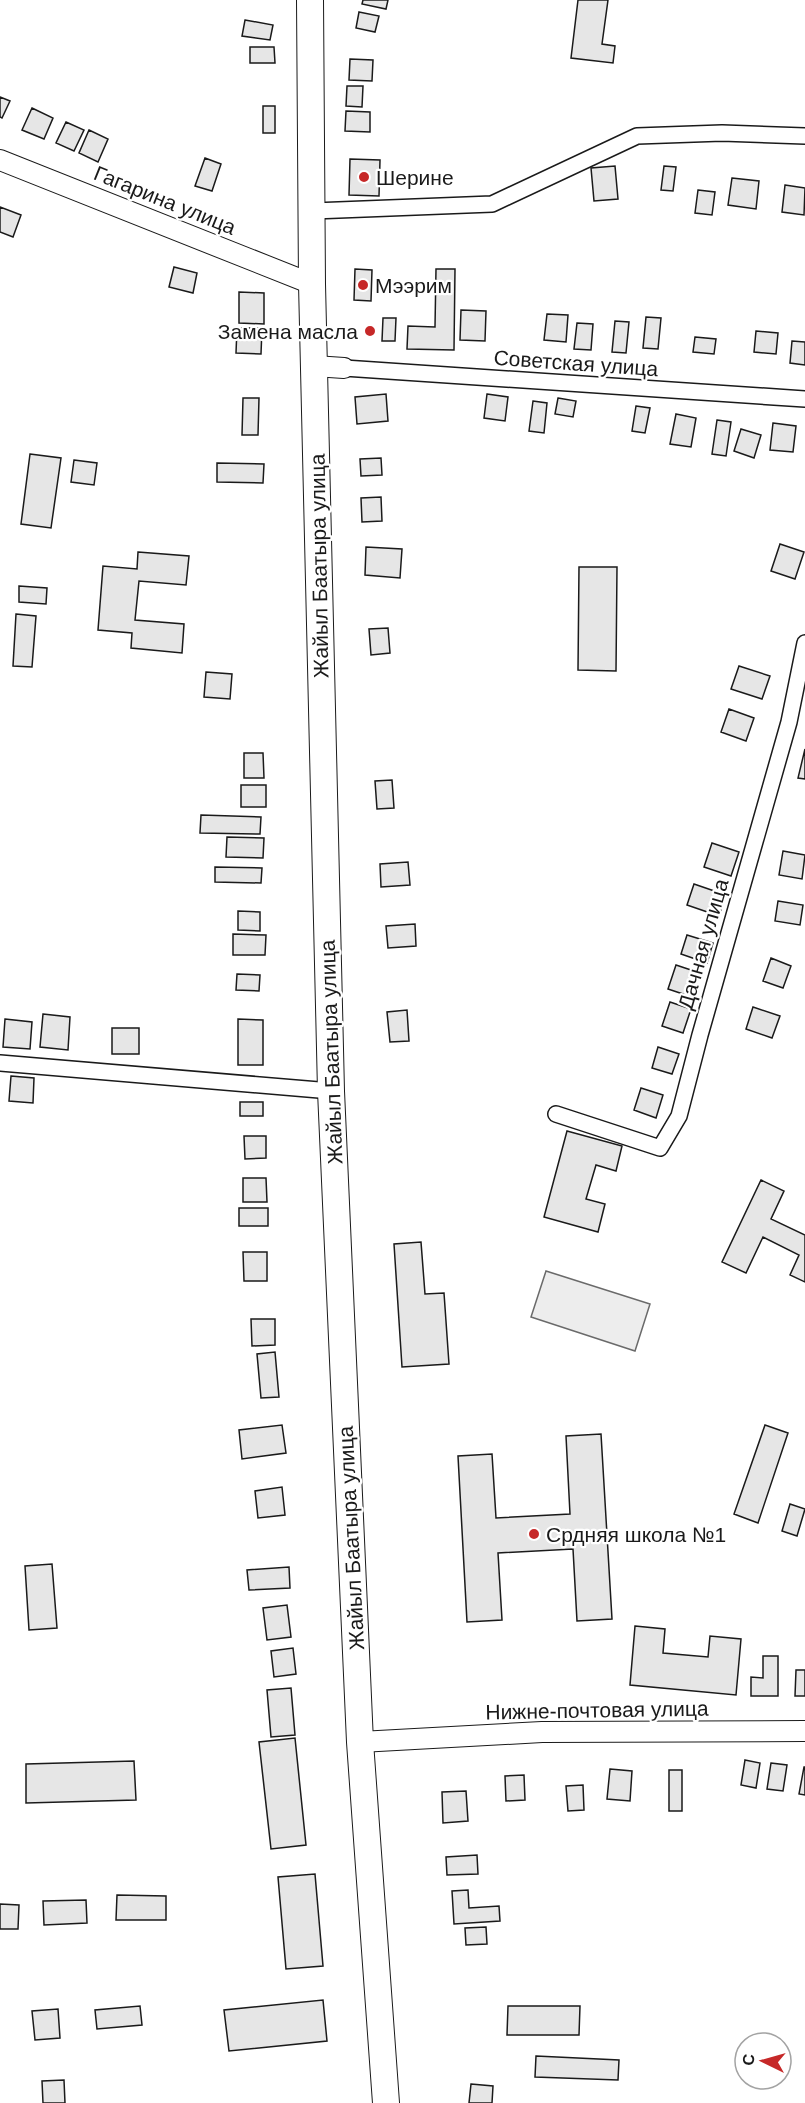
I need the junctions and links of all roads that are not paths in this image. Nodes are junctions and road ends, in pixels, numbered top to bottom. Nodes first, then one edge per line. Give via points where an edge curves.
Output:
1 (310, 0) edge
2 (805, 136) edge
3 (2, 164) edge
4 (313, 211) junction
5 (312, 284) junction
6 (314, 366) junction
7 (344, 368) joint
8 (805, 399) edge
9 (805, 642) edge
10 (0, 1063) edge
11 (331, 1091) junction
12 (556, 1114) dead end
13 (805, 1731) edge
14 (360, 1742) junction
15 (386, 2103) edge

1 - 4 highway, Жайыл Баатыра улица
2 - 4 street via 637,136 492,204
3 - 5 street, Гагарина улица
4 - 5 highway, Жайыл Баатыра улица
5 - 6 highway, Жайыл Баатыра улица
6 - 7 street
6 - 11 highway, Жайыл Баатыра улица
7 - 8 street, Советская улица
9 - 12 street, Дачная улица via 789,722 679,1116 660,1148
10 - 11 street
11 - 14 highway, Жайыл Баатыра улица
13 - 14 street, Нижне-почтовая улица via 542,1732
14 - 15 highway, Жайыл Баатыра улица

